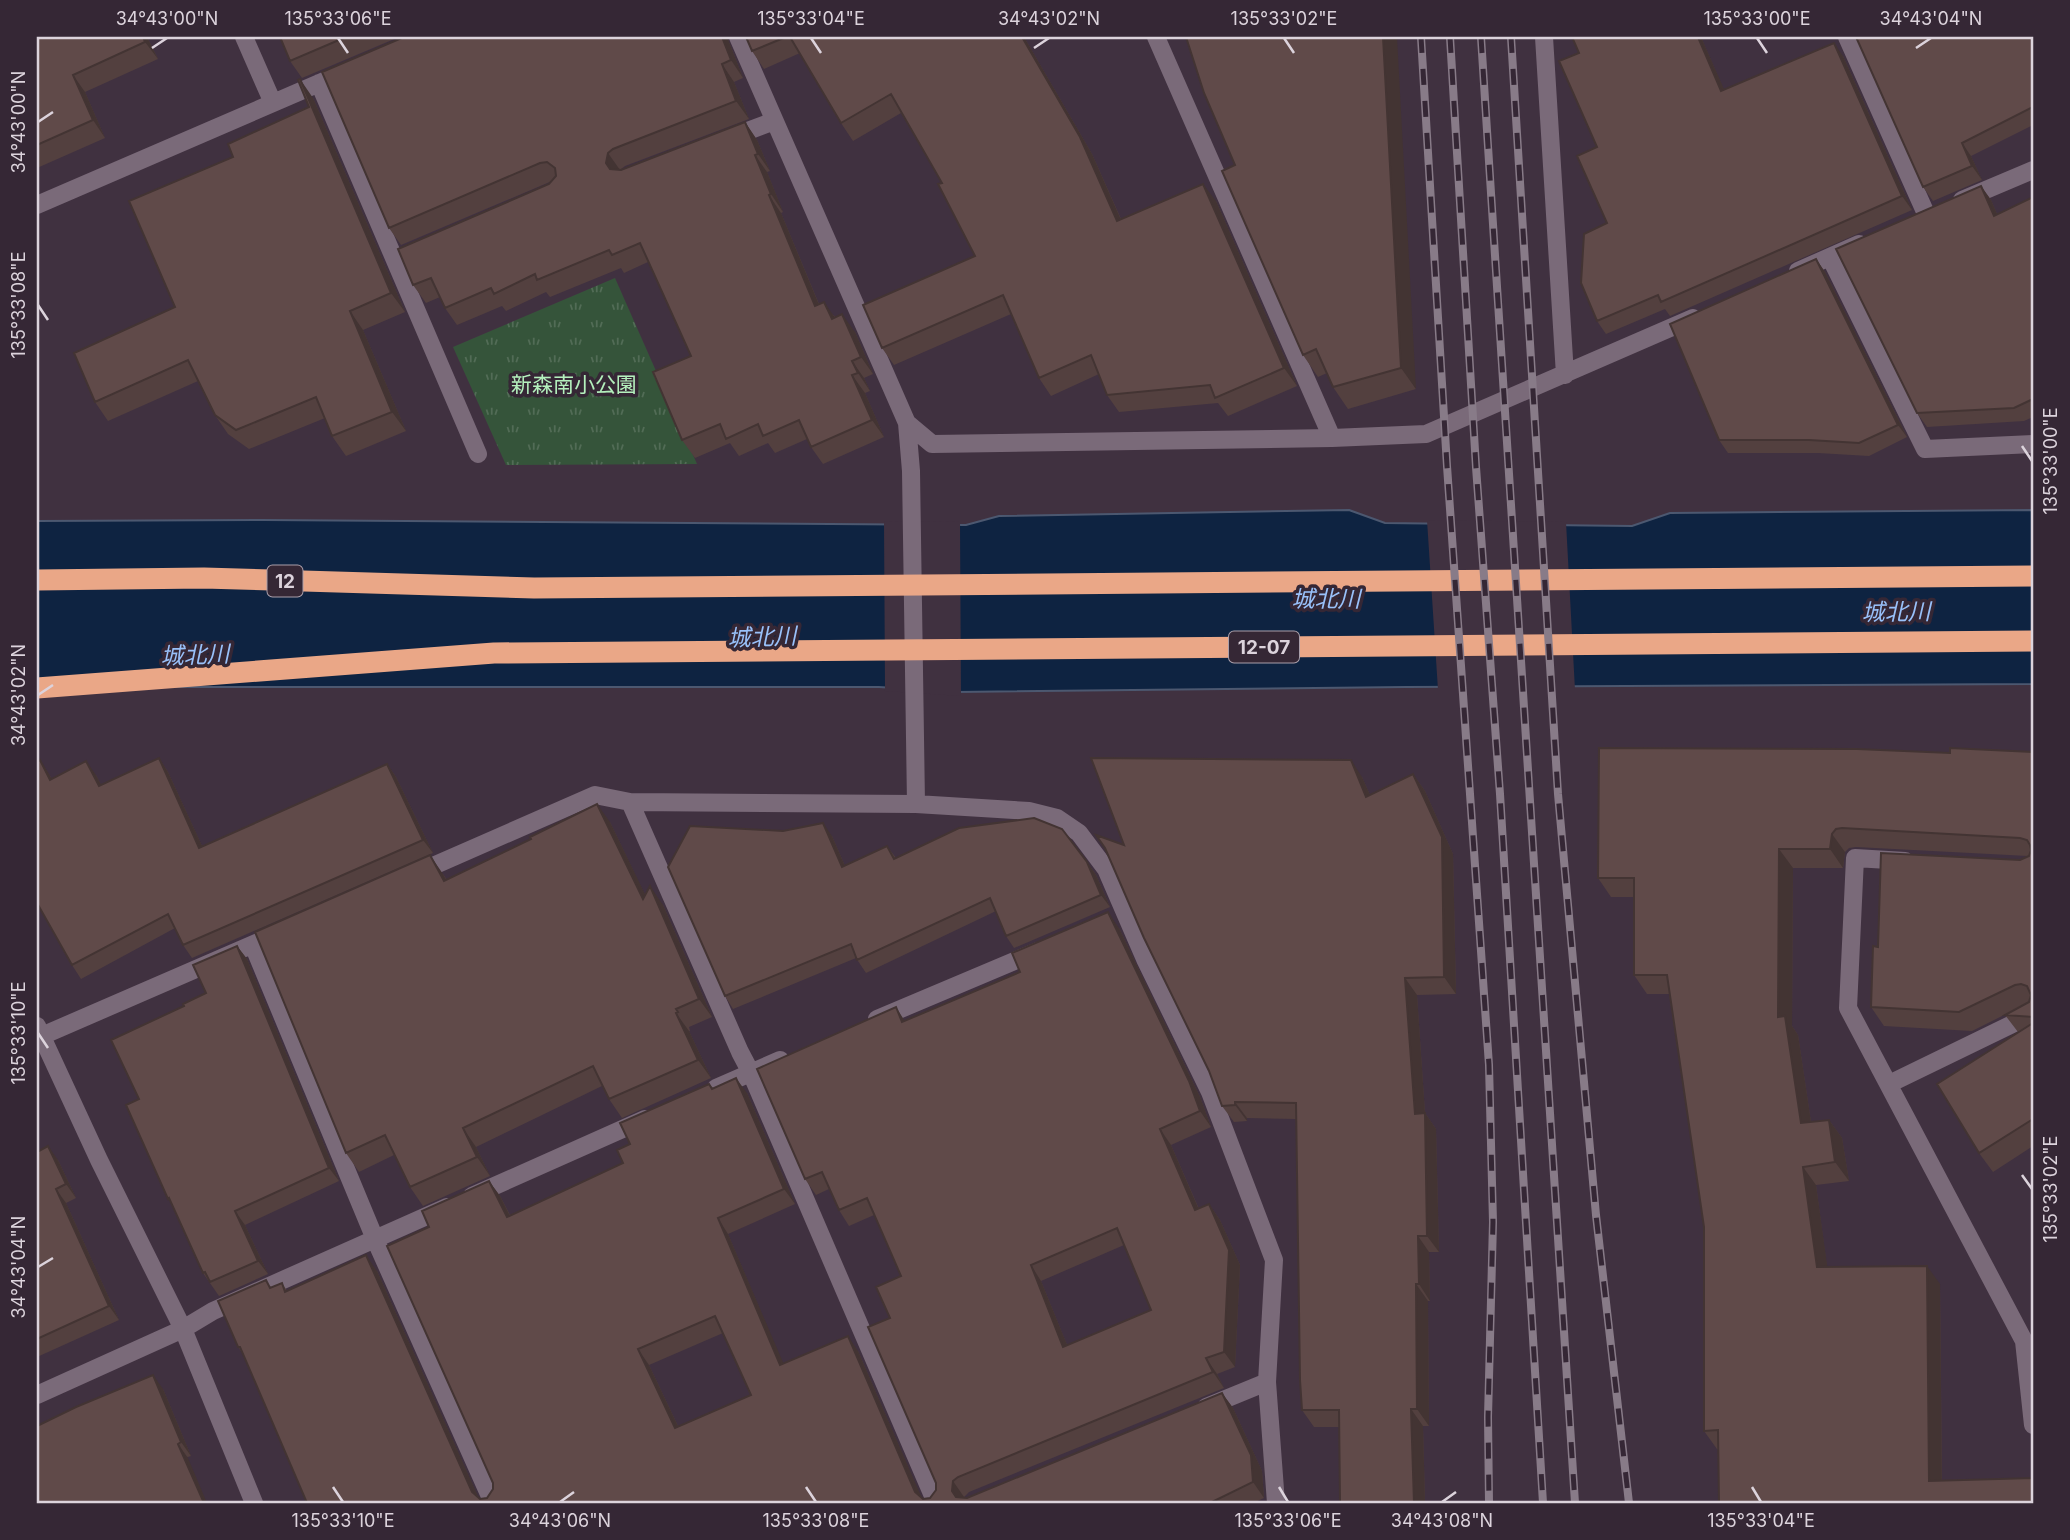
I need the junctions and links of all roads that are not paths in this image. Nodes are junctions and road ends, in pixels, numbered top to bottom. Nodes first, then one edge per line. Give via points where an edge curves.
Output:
1 (244, 37) edge
2 (738, 37) edge
3 (1156, 37) edge
4 (1544, 37) edge
5 (1847, 37) edge
6 (367, 63) edge
7 (319, 83) junction
8 (273, 103) junction
9 (774, 121) junction
10 (714, 144) edge
11 (2033, 170) edge
12 (37, 205) edge
13 (1878, 236) edge
14 (1830, 257) junction
15 (1779, 279) edge
16 (1704, 313) edge
17 (1565, 375) junction
18 (907, 423) junction
19 (1332, 438) junction
20 (2033, 444) edge
21 (478, 454) dead end
22 (2033, 576) edge
23 (37, 580) edge
24 (2033, 641) edge
25 (37, 688) edge
26 (630, 802) junction
27 (916, 804) junction
28 (1923, 862) edge
29 (405, 878) edge
30 (291, 928) edge
31 (253, 945) junction
32 (1050, 945) edge
33 (2033, 1014) edge
34 (863, 1025) edge
35 (38, 1033) edge
36 (801, 1052) edge
37 (751, 1073) junction
38 (1889, 1084) junction
39 (701, 1095) edge
40 (663, 1112) edge
41 (374, 1239) junction
42 (183, 1329) junction
43 (1267, 1382) junction
44 (37, 1395) edge
45 (1190, 1414) edge
46 (2033, 1425) edge
47 (254, 1503) edge
48 (493, 1503) edge
49 (936, 1503) edge
50 (1276, 1503) edge

1 - 8 street
2 - 9 street
3 - 19 street
4 - 17 street
5 - 11 street via 1932,213
6 - 7 street
7 - 8 street
7 - 21 street via 402,258
8 - 12 street
9 - 10 street
9 - 18 street
13 - 14 street
14 - 15 street
14 - 20 street via 1925,449
16 - 17 street
17 - 19 street via 1426,435
18 - 19 street via 932,444
18 - 27 street
22 - 23 highway, 12 via 534,588 204,578
24 - 25 highway, 12-07 via 494,653
26 - 27 street
26 - 29 street via 595,795
26 - 37 street
27 - 43 street via 1029,811 1057,818 1079,833 1106,869 1119,916 1210,1092 1274,1260
28 - 38 street via 1854,858 1849,1008
30 - 31 street
31 - 35 street
31 - 41 street
32 - 34 street
33 - 38 street
35 - 42 street
36 - 37 street
37 - 39 street
37 - 49 street
38 - 46 street via 2024,1341
40 - 41 street
41 - 42 street
41 - 48 street
42 - 44 street
42 - 47 street
43 - 45 street
43 - 50 street

